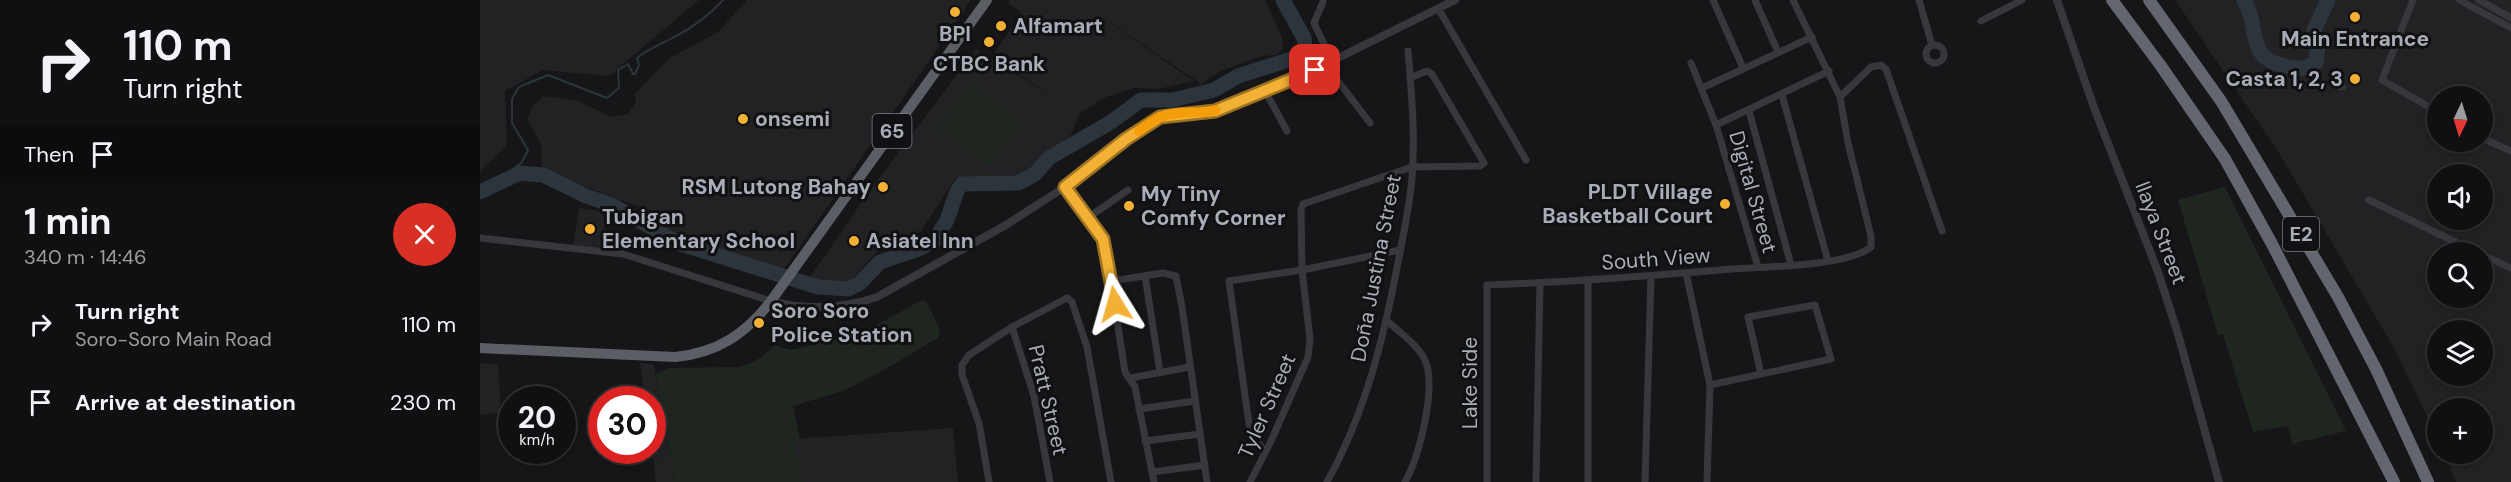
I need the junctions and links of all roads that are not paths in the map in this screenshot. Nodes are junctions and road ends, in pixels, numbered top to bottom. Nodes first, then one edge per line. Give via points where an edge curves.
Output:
1 (987, 0) edge
2 (1455, 0) edge
3 (1713, 0) edge
4 (1755, 0) edge
5 (1793, 0) edge
6 (1919, 0) edge
7 (2022, 0) edge
8 (2057, 0) edge
9 (2112, 0) edge
10 (2149, 0) edge
11 (2413, 0) edge
12 (2459, 0) edge
13 (2479, 0) edge
14 (1323, 2) dead end
15 (1438, 8) junction
16 (2511, 18) edge
17 (1981, 21) dead end
18 (2511, 28) edge
19 (1812, 37) junction
20 (1932, 45) dead end
21 (1408, 51) dead end
22 (1778, 52) junction
23 (1329, 62) junction
24 (1691, 63) dead end
25 (1743, 68) junction
26 (1829, 71) junction
27 (1410, 78) junction
28 (1702, 88) junction
29 (1265, 91) junction
30 (1782, 95) junction
31 (1840, 97) junction
32 (2427, 106) edge
33 (1749, 111) junction
34 (1370, 123) dead end
35 (1716, 125) junction
36 (1287, 131) dead end
37 (2493, 143) edge
38 (2511, 151) edge
39 (1526, 160) dead end
40 (1412, 167) junction
41 (1065, 187) junction
42 (1128, 190) dead end
43 (2368, 200) dead end
44 (1089, 217) junction
45 (1942, 231) dead end
46 (480, 238) edge
47 (2455, 242) edge
48 (1400, 250) junction
49 (2493, 260) edge
50 (1828, 261) junction
51 (1791, 265) junction
52 (1758, 267) junction
53 (2511, 268) edge
54 (1302, 270) junction
55 (1686, 273) junction
56 (1145, 276) junction
57 (1651, 276) junction
58 (1588, 280) junction
59 (1112, 281) junction
60 (1540, 283) junction
61 (1486, 285) joint
62 (774, 297) junction
63 (1386, 320) junction
64 (1012, 327) junction
65 (480, 348) edge
66 (1190, 367) junction
67 (1160, 372) junction
68 (1761, 375) junction
69 (1130, 378) junction
70 (1710, 386) junction
71 (1195, 401) junction
72 (1139, 409) junction
73 (1200, 434) junction
74 (1145, 441) junction
75 (1265, 452) junction
76 (1205, 465) junction
77 (1152, 472) junction
78 (989, 482) edge
79 (1050, 482) edge
80 (1111, 482) edge
81 (1154, 482) edge
82 (1207, 482) edge
83 (1250, 482) edge
84 (1327, 482) edge
85 (1405, 482) edge
86 (1487, 482) edge
87 (1536, 482) edge
88 (1588, 482) edge
89 (1645, 482) edge
90 (1707, 482) edge
91 (2219, 482) edge
92 (2394, 482) edge
93 (2428, 482) edge

1 - 62 highway, 65
2 - 15 street
3 - 25 street
4 - 22 street
5 - 19 street, South View
6 - 20 street
7 - 17 street
8 - 91 street, Ilaya Street via 2158,272
9 - 92 highway, E2 via 2225,159
10 - 93 highway, E2 via 2221,101 2338,297
11 - 32 street via 2382,80
12 - 18 street
13 - 16 street
14 - 23 street via 1314,20
15 - 23 street
15 - 39 street
19 - 22 street
19 - 26 street, South View
21 - 27 street, Doña Justina Street
22 - 25 street
23 - 29 street
23 - 34 street
24 - 28 street, Digital Street
25 - 28 street
26 - 30 street
26 - 31 street, South View
27 - 40 street, Doña Justina Street
27 - 40 street via 1427,71 1432,74 1484,163
28 - 35 street, Digital Street
29 - 36 street
29 - 41 street via 1215,111 1160,117
30 - 33 street
30 - 50 street
31 - 45 street via 1871,67 1881,65 1886,69
31 - 50 street, South View via 1872,243 1866,252
33 - 35 street
33 - 51 street
35 - 52 street, Digital Street
37 - 38 street
40 - 48 street, Doña Justina Street
40 - 54 street, Tyler Street via 1303,204
41 - 44 street
41 - 62 street via 1006,225 877,297 830,306 801,306
42 - 44 street
43 - 47 street
44 - 59 street via 1106,248
46 - 62 street via 623,254
48 - 54 street
48 - 63 street, Doña Justina Street
49 - 53 street
50 - 51 street, South View
51 - 52 street, South View
52 - 55 street, South View
54 - 75 street, Tyler Street via 1310,339 1308,357
54 - 75 street via 1229,281 1250,431
55 - 57 street, South View
55 - 70 street
56 - 59 street
56 - 66 street via 1176,276
56 - 67 street
57 - 58 street, South View
57 - 89 street
58 - 60 street, South View
58 - 88 street
59 - 69 street via 1125,372
60 - 61 street, South View
60 - 87 street
61 - 86 street, Lake Side
62 - 65 highway, 65 via 735,338 689,355
63 - 84 street, Doña Justina Street via 1360,414
63 - 85 street via 1423,356 1430,381 1419,447
64 - 78 street via 966,357 961,372 978,416
64 - 79 street, Pratt Street via 1034,396
64 - 80 street via 1069,298 1087,347
66 - 67 street
66 - 71 street
67 - 69 street
68 - 68 street via 1831,359 1815,305 1748,317
68 - 70 street
69 - 72 street
70 - 90 street
71 - 72 street
71 - 73 street
72 - 74 street
73 - 74 street
73 - 76 street
74 - 77 street
75 - 83 street, Tyler Street
76 - 77 street
76 - 82 street
77 - 81 street

